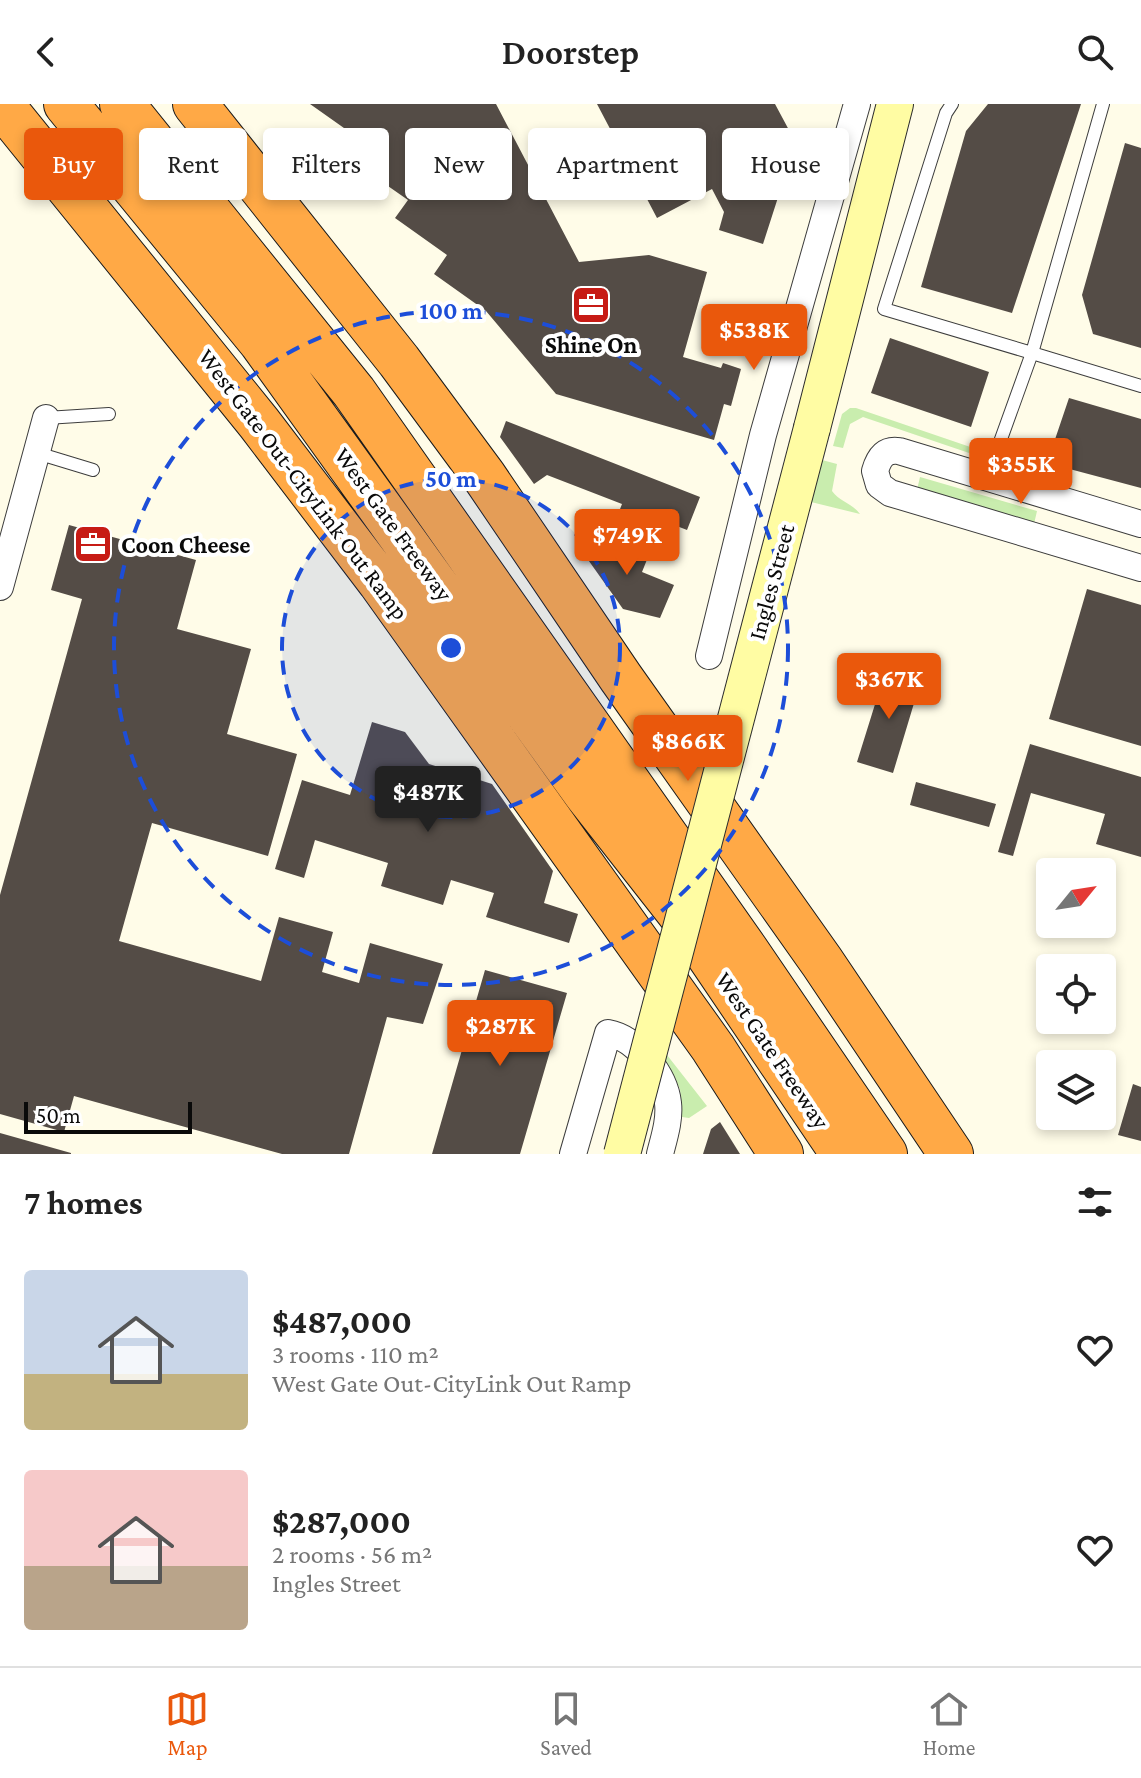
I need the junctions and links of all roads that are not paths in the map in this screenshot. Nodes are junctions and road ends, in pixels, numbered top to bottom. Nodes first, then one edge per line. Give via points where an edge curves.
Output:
1 (1, 104) edge
2 (66, 104) edge
3 (122, 104) edge
4 (195, 104) edge
5 (223, 104) edge
6 (857, 104) edge
7 (895, 104) edge
8 (952, 104) edge
9 (1103, 104) edge
10 (161, 124) edge
11 (1032, 353) junction
12 (1141, 386) edge
13 (109, 414) dead end
14 (46, 418) joint
15 (37, 453) junction
16 (93, 470) dead end
17 (987, 478) junction
18 (1084, 508) junction
19 (1141, 524) edge
20 (1070, 547) junction
21 (1141, 568) edge
22 (0, 587) edge
23 (709, 656) dead end
24 (586, 794) junction
25 (573, 1154) edge
26 (622, 1154) edge
27 (660, 1154) edge
28 (781, 1154) edge
29 (816, 1154) edge
30 (843, 1154) edge
31 (885, 1154) edge
32 (918, 1154) edge
33 (951, 1154) edge
34 (976, 1154) edge

1 - 28 highway, West Gate Out-CityLink Out Ramp via 380,582 705,1036
2 - 24 highway, West Gate Freeway via 261,342
3 - 10 highway
4 - 33 highway via 469,455
5 - 34 highway via 465,412
6 - 23 street, Ingles Street via 763,435
7 - 26 street, Ingles Street, bridge
8 - 11 lane via 884,309
9 - 11 lane
10 - 31 highway
10 - 32 highway via 294,266 411,424
11 - 12 lane
11 - 17 lane
13 - 14 lane
14 - 15 street
15 - 16 lane
15 - 22 street
17 - 18 street
17 - 20 street via 895,450 881,456 875,475 890,493
18 - 19 street
18 - 20 street
20 - 21 street
24 - 29 highway via 665,932
24 - 30 highway, West Gate Freeway via 684,919
25 - 27 street via 608,1033 631,1044 665,1089 668,1115

